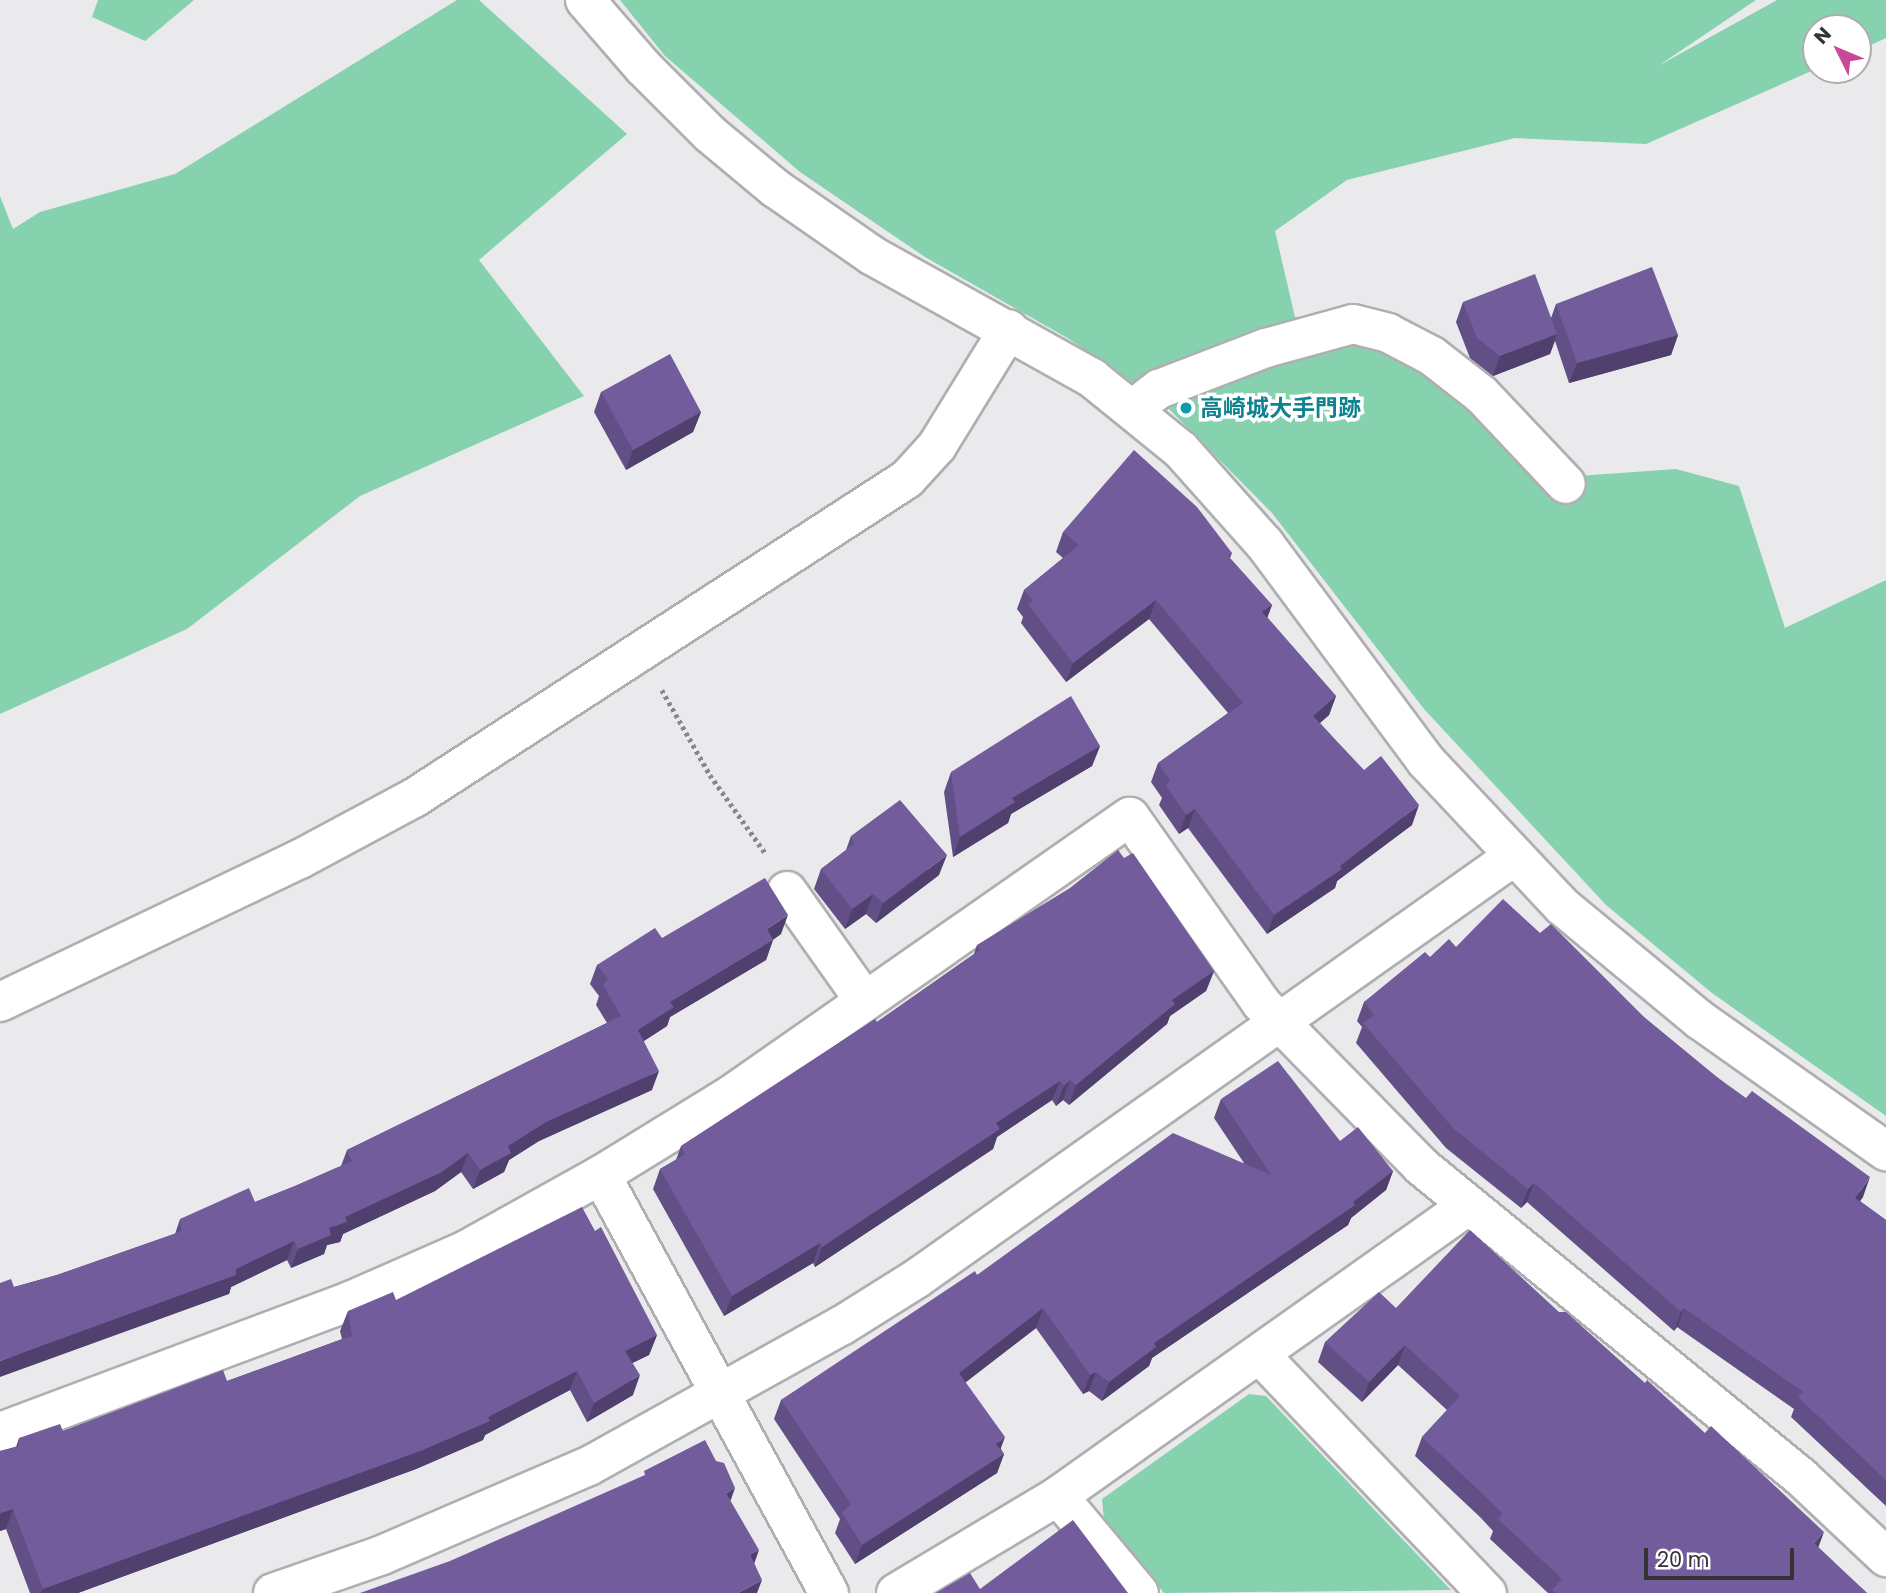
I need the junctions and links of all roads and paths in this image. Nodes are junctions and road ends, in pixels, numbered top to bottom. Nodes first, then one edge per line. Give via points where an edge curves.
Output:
1 (585, 0) edge
2 (1009, 329) junction
3 (1133, 409) junction
4 (1566, 484) dead end
5 (638, 650) junction
6 (1513, 857) junction
7 (787, 891) joint
8 (865, 1001) junction
9 (0, 1002) edge
10 (1277, 1021) junction
11 (1886, 1151) edge
12 (601, 1175) junction
13 (1466, 1207) junction
14 (1259, 1354) junction
15 (722, 1396) junction
16 (0, 1432) edge
17 (1058, 1496) junction
18 (1886, 1557) edge
19 (273, 1593) edge
20 (829, 1593) edge
21 (896, 1593) edge
22 (1139, 1593) edge
23 (1487, 1593) edge

1 - 2 street via 710,134 775,188 873,256
2 - 3 street
2 - 5 street via 937,446 907,479
3 - 4 street via 1159,389 1266,348 1353,324 1388,332 1432,356 1482,396
3 - 6 street via 1225,494 1426,761
5 - 7 path via 710,775
5 - 9 street via 414,798 300,859
6 - 10 street
6 - 11 street via 1618,956 1700,1020
7 - 8 street
8 - 10 street via 1130,817
8 - 12 street via 727,1097
10 - 13 street
10 - 15 street via 916,1279
12 - 15 street
12 - 16 street via 466,1250 350,1301
13 - 14 street
13 - 18 street via 1801,1477
14 - 17 street
14 - 23 street
15 - 19 street via 513,1500
15 - 20 street
17 - 21 street
17 - 22 street

